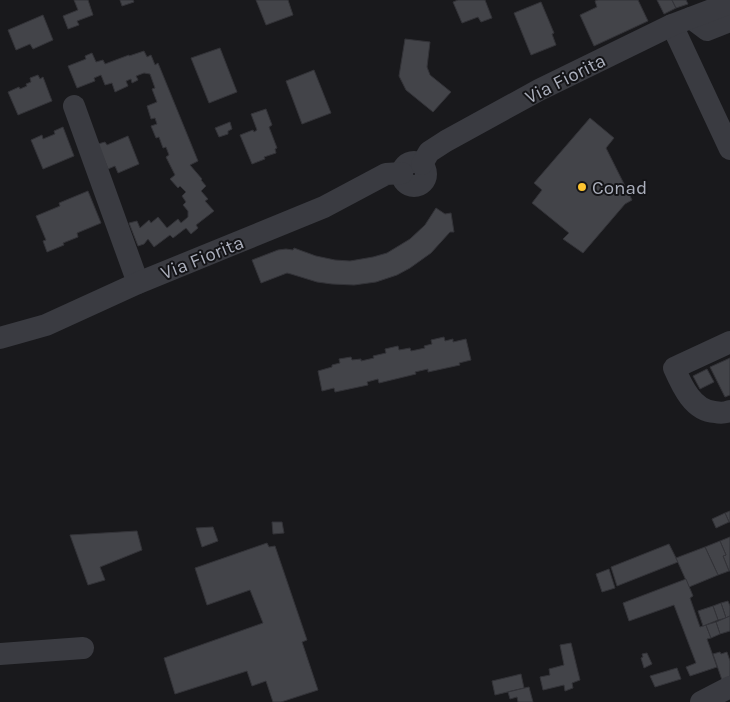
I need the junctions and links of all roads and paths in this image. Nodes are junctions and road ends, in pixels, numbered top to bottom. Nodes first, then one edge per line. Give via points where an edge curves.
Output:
1 (730, 3) edge
2 (730, 21) edge
3 (681, 22) junction
4 (74, 106) dead end
5 (730, 149) edge
6 (138, 283) junction
7 (0, 338) edge
8 (730, 342) edge
9 (730, 411) edge
10 (82, 648) dead end
11 (0, 654) edge
12 (730, 687) edge
13 (701, 702) edge

1 - 3 street, Via Fiorita
2 - 3 street via 707,30
3 - 5 street
3 - 6 street, Via Fiorita via 538,90 446,141 412,168 386,174 324,208
4 - 6 street
6 - 7 street, Via Fiorita via 46,326
8 - 9 street via 674,368 692,401 707,412
10 - 11 street
12 - 13 street

